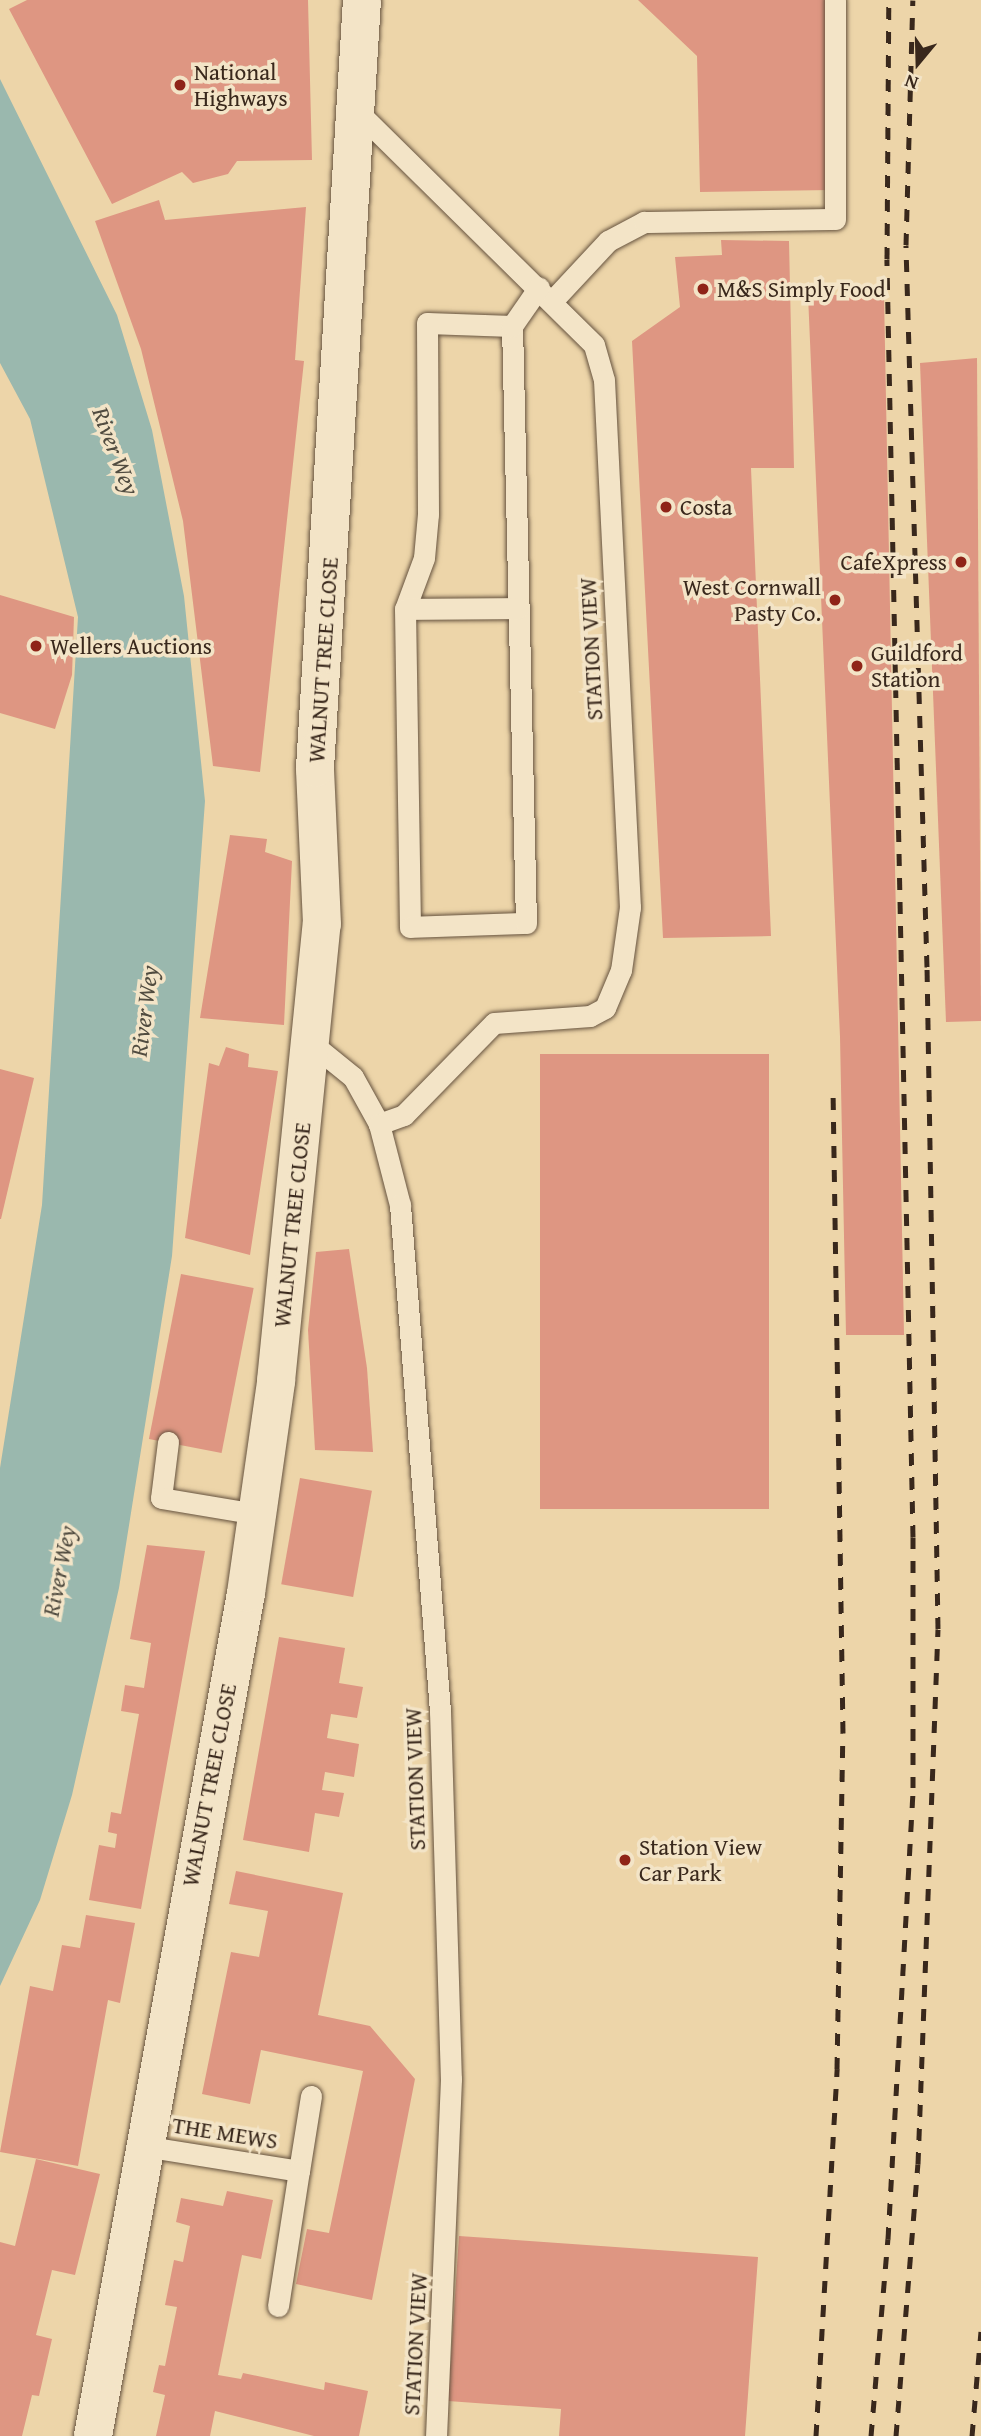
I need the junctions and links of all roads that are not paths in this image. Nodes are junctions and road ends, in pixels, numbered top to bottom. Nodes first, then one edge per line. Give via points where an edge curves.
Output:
1 (362, 0) edge
2 (835, 0) edge
3 (359, 113) junction
4 (546, 294) junction
5 (512, 327) junction
6 (518, 608) junction
7 (405, 609) junction
8 (311, 1043) junction
9 (379, 1124) junction
10 (168, 1442) dead end
11 (257, 1514) junction
12 (311, 2096) dead end
13 (143, 2146) junction
14 (299, 2171) junction
15 (278, 2306) dead end
16 (93, 2436) edge
17 (436, 2436) edge

1 - 3 street, WALNUT TREE CLOSE
2 - 4 lane via 835,219 644,222 608,241
3 - 4 lane, STATION VIEW
3 - 8 street, WALNUT TREE CLOSE via 315,768 322,924
4 - 5 lane
4 - 9 lane, STATION VIEW via 594,345 604,380 629,938 605,1008 590,1016 494,1023 404,1115
5 - 6 lane
5 - 7 lane via 427,323 428,514 424,558
6 - 7 lane
6 - 7 lane via 526,923 410,927
8 - 9 lane, STATION VIEW via 353,1077
8 - 11 street, WALNUT TREE CLOSE
9 - 17 lane, STATION VIEW via 400,1205 440,1711 451,2079
10 - 11 lane via 161,1498
11 - 13 street, WALNUT TREE CLOSE
12 - 14 lane, THE MEWS
13 - 14 lane, THE MEWS
13 - 16 street, WALNUT TREE CLOSE
14 - 15 lane, THE MEWS

